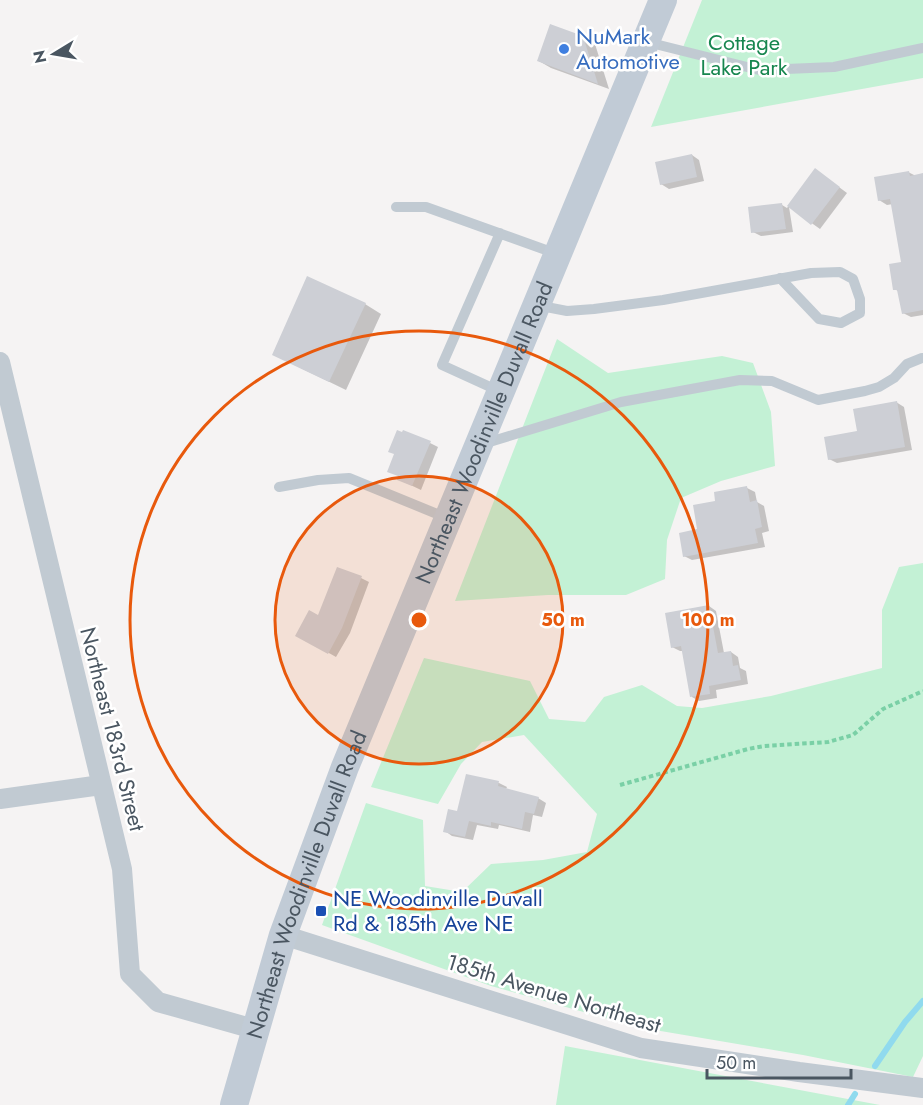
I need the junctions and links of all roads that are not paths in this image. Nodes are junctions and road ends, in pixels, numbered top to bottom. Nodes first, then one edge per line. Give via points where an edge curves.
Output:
1 (663, 0) edge
2 (646, 41) junction
3 (923, 48) edge
4 (396, 207) dead end
5 (500, 233) junction
6 (557, 254) junction
7 (780, 278) junction
8 (536, 305) junction
9 (922, 358) edge
10 (0, 362) edge
11 (500, 391) junction
12 (477, 446) junction
13 (279, 487) dead end
14 (448, 518) junction
15 (101, 785) junction
16 (0, 798) edge
17 (283, 935) junction
18 (255, 1029) junction
19 (923, 1088) edge
20 (234, 1105) edge

1 - 2 main road, Northeast Woodinville Duvall Road
2 - 3 lane via 759,70 834,67
2 - 6 main road, Northeast Woodinville Duvall Road
4 - 5 lane via 426,207
5 - 6 lane
5 - 11 lane via 442,365
6 - 8 main road, Northeast Woodinville Duvall Road
7 - 7 lane via 840,272 853,279 860,313 841,323 819,319
7 - 8 lane via 594,309 567,311
8 - 11 main road, Northeast Woodinville Duvall Road
9 - 12 lane via 907,364 879,387 865,391 818,400 772,381 740,380 621,402
10 - 15 street, Northeast 183rd Street
11 - 12 main road, Northeast Woodinville Duvall Road
12 - 14 main road, Northeast Woodinville Duvall Road
13 - 14 lane via 349,478
14 - 17 main road, Northeast Woodinville Duvall Road via 345,767
15 - 16 street
15 - 18 street, Northeast 183rd Street via 122,869 130,974 158,1002
17 - 18 main road, Northeast Woodinville Duvall Road
17 - 19 street, 185th Avenue Northeast via 641,1048
18 - 20 main road, Northeast Woodinville Duvall Road

